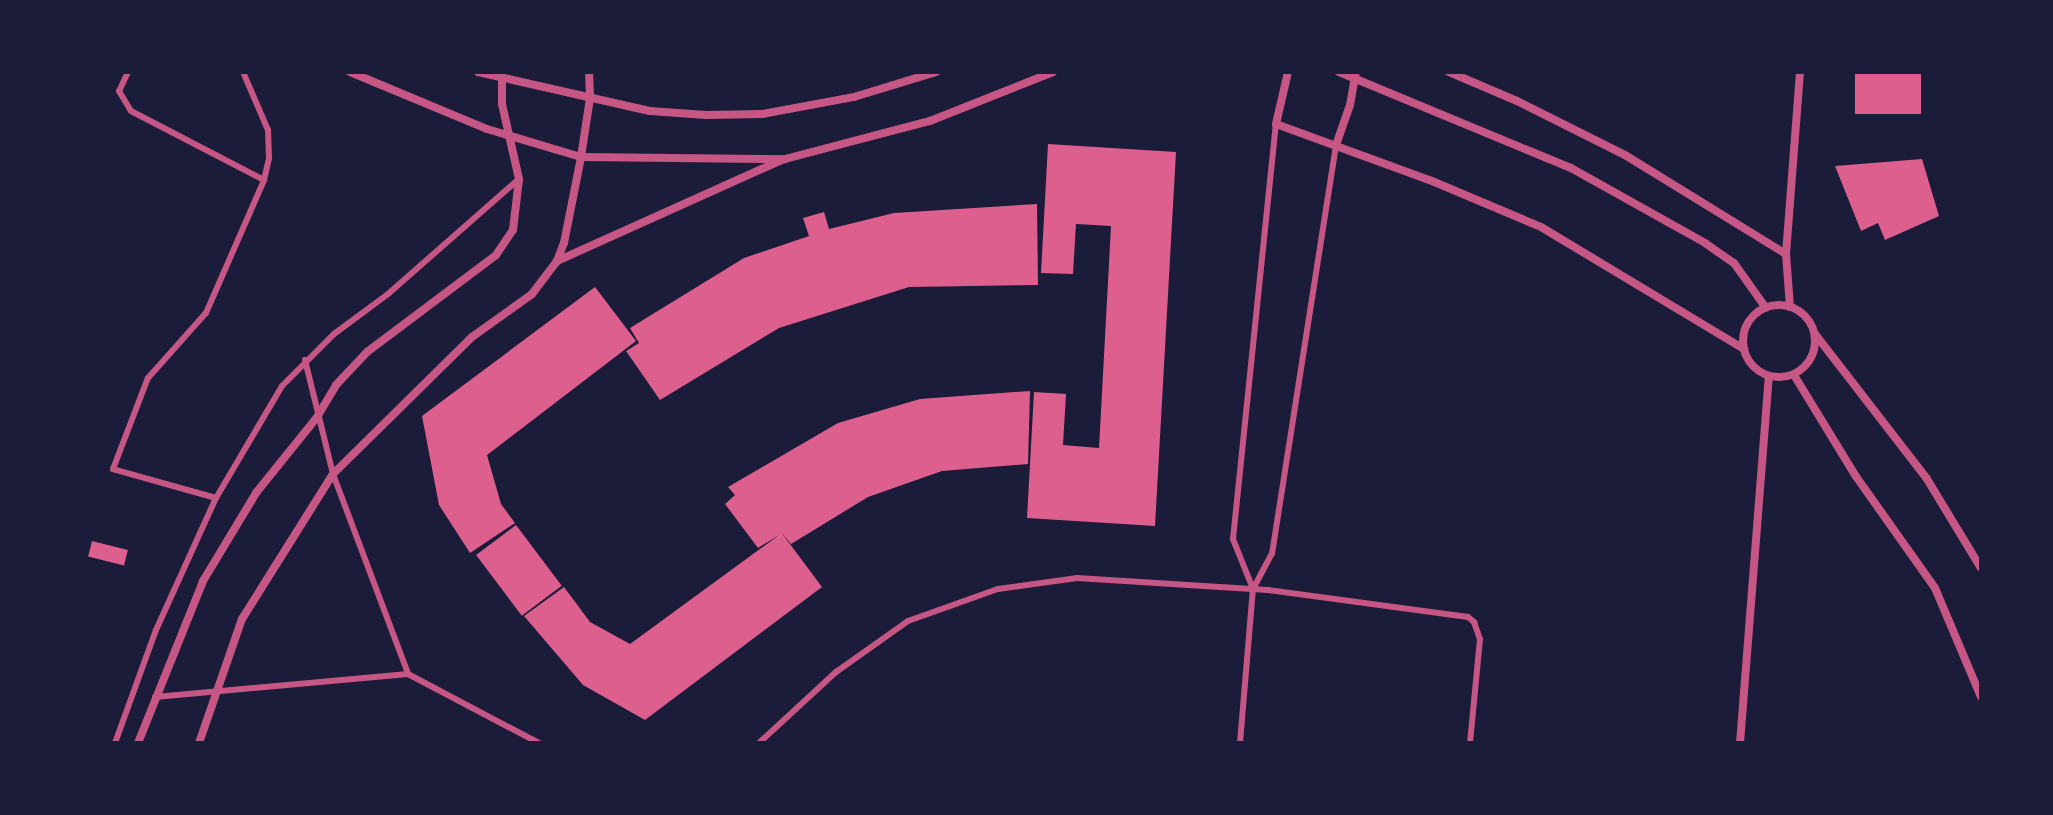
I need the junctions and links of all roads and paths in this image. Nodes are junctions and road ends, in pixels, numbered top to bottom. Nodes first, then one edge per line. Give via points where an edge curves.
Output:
1 (128, 72) edge
2 (243, 72) edge
3 (350, 72) edge
4 (478, 72) edge
5 (589, 72) edge
6 (936, 72) edge
7 (1053, 72) edge
8 (1288, 72) edge
9 (1339, 72) edge
10 (1449, 72) edge
11 (1800, 72) edge
12 (502, 75) edge
13 (1356, 77) edge
14 (590, 98) junction
15 (1276, 124) junction
16 (507, 136) junction
17 (1336, 145) junction
18 (581, 157) junction
19 (785, 159) junction
20 (519, 179) junction
21 (264, 180) junction
22 (1786, 254) junction
23 (557, 261) junction
24 (1790, 307) junction
25 (1766, 308) junction
26 (1815, 334) junction
27 (1744, 349) junction
28 (305, 360) junction
29 (1794, 375) junction
30 (1769, 376) junction
31 (317, 417) junction
32 (333, 474) junction
33 (216, 498) junction
34 (1981, 568) edge
35 (1253, 589) junction
36 (408, 674) junction
37 (220, 692) junction
38 (155, 697) junction
39 (1981, 697) edge
40 (115, 743) edge
41 (138, 743) edge
42 (199, 743) edge
43 (539, 743) edge
44 (759, 743) edge
45 (1240, 743) edge
46 (1470, 743) edge
47 (1740, 743) edge

1 - 21 lane via 119,91 131,111
2 - 21 lane via 268,130
3 - 16 street
4 - 12 street
5 - 14 street
6 - 14 street via 854,97 762,114 650,111
7 - 19 street via 930,121
8 - 15 street
9 - 13 street
10 - 22 street via 1625,155
11 - 22 street
12 - 14 street
12 - 16 street
13 - 17 street
13 - 25 street via 1571,168 1734,263
14 - 18 street
15 - 17 street
15 - 35 lane via 1233,539
16 - 18 street
16 - 20 street
17 - 27 street via 1541,227
17 - 35 lane via 1272,554
18 - 19 street
18 - 23 street
19 - 23 street
20 - 28 lane
20 - 31 street via 513,230 496,255 367,352 336,385
21 - 33 lane via 206,313 148,378 113,469
22 - 24 street
23 - 32 street via 532,294 472,337
24 - 25 street
24 - 26 street via 1810,322
25 - 27 street via 1747,325
26 - 29 street via 1811,358
26 - 34 street via 1927,479
27 - 30 street via 1757,370
28 - 31 lane
28 - 33 lane via 282,386
29 - 30 street
29 - 39 street via 1855,475 1935,588
30 - 47 street
31 - 32 lane
31 - 38 street via 256,493 203,581
32 - 36 lane
32 - 37 street via 242,619
33 - 40 lane via 156,630
35 - 44 lane via 1077,578 998,589 908,621 836,672
35 - 45 lane
35 - 46 lane via 1457,615 1474,622 1480,639
36 - 37 lane
36 - 43 lane
37 - 38 lane
37 - 42 street
38 - 41 street

